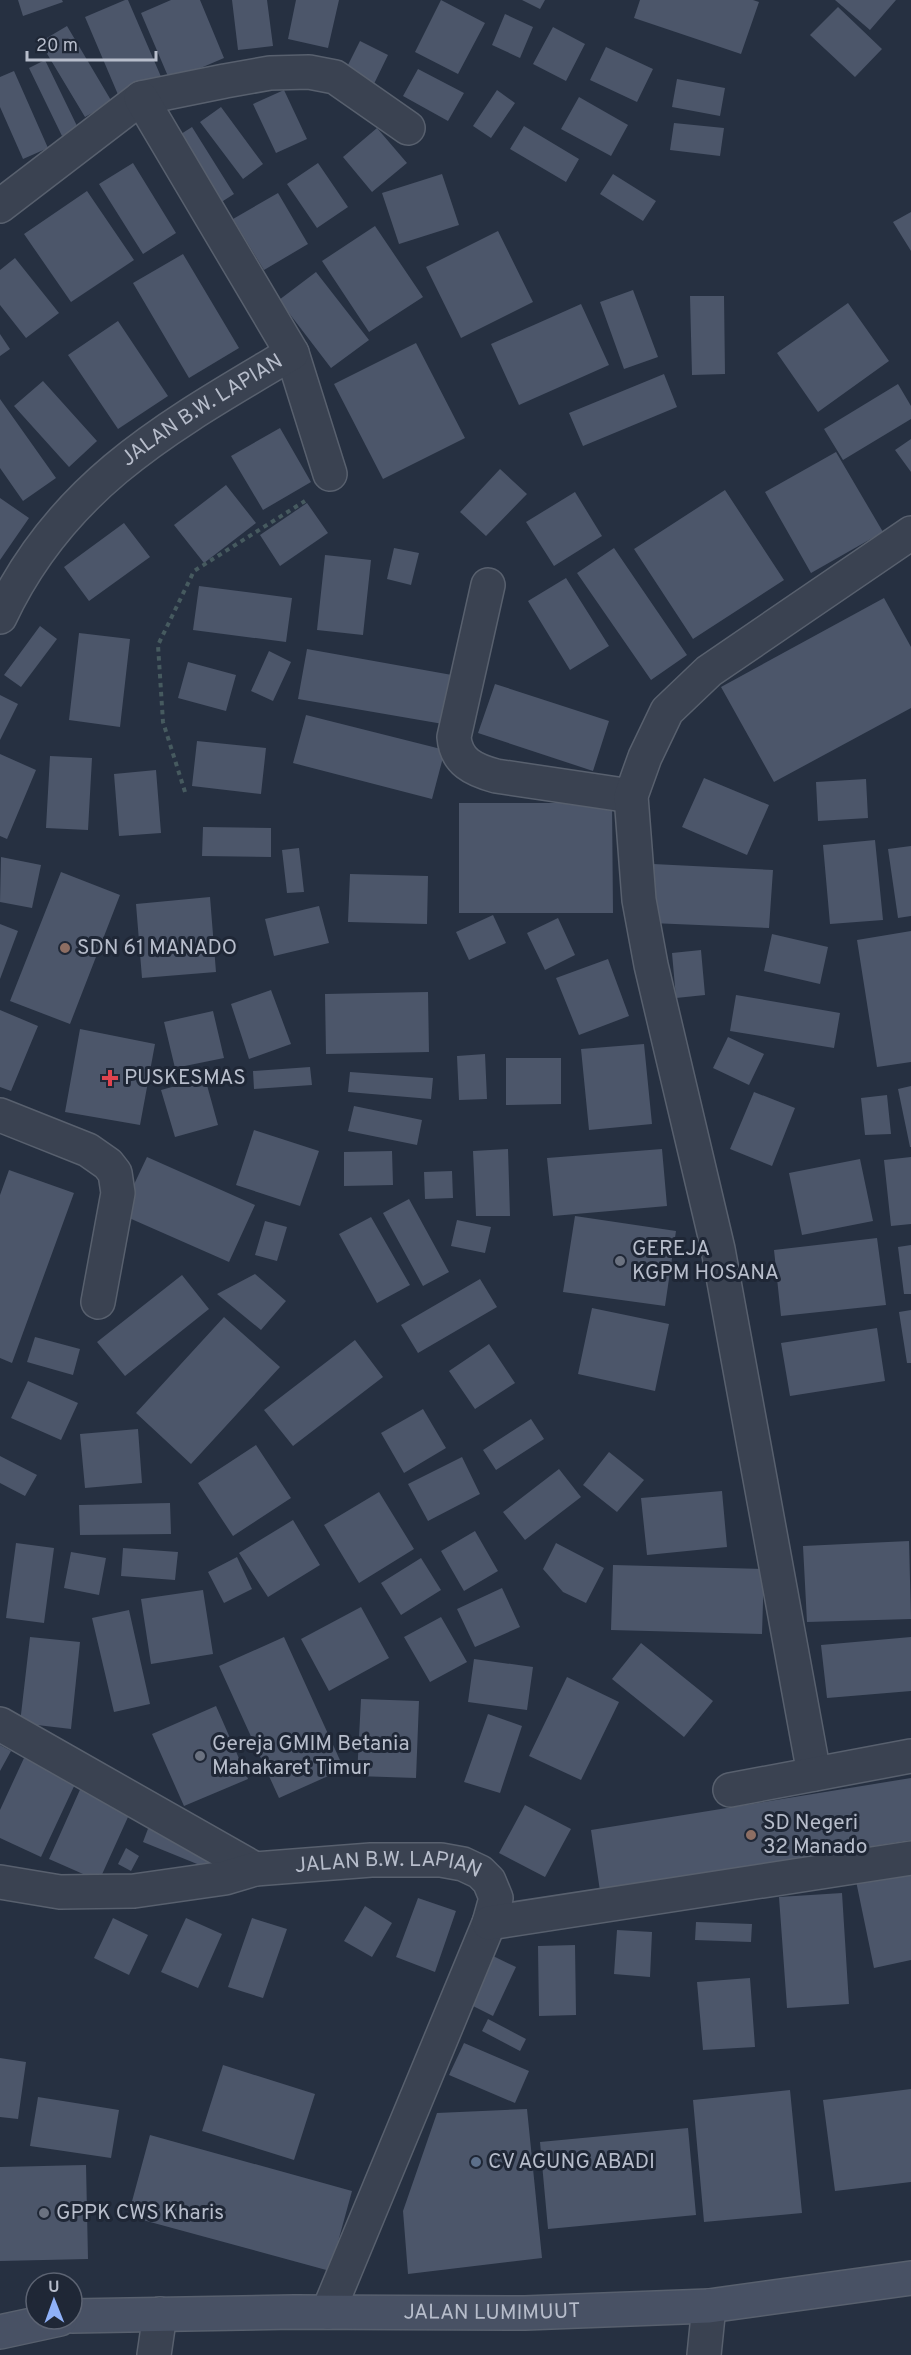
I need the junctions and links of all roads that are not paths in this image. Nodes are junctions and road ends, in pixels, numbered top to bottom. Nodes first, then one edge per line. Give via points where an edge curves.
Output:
1 (141, 98) junction
2 (408, 128) dead end
3 (0, 206) edge
4 (292, 353) junction
5 (330, 474) road end
6 (911, 533) edge
7 (488, 585) dead end
8 (0, 617) edge
9 (632, 796) junction
10 (0, 1115) edge
11 (98, 1302) dead end
12 (0, 1724) edge
13 (911, 1756) edge
14 (814, 1774) junction
15 (730, 1790) dead end
16 (911, 1858) edge
17 (255, 1869) junction
18 (0, 1882) edge
19 (489, 1923) junction
20 (911, 2278) edge
21 (710, 2306) junction
22 (328, 2312) junction
23 (160, 2314) junction
24 (84, 2316) edge
25 (24, 2327) edge
26 (0, 2332) edge
27 (154, 2355) edge
28 (704, 2355) edge

1 - 2 street via 270,73 309,72 335,77
1 - 3 street
1 - 4 street, JALAN B.W. LAPIAN
4 - 5 street
4 - 8 street, JALAN B.W. LAPIAN via 176,421 124,460 82,498 55,531 17,582
6 - 9 street via 709,671 667,711
7 - 9 street via 454,737 459,755 476,771
9 - 14 street via 639,900 651,965 718,1249
10 - 11 street via 88,1150 114,1173 118,1193
12 - 17 street
13 - 14 street
14 - 15 street
16 - 19 street
17 - 18 street, JALAN B.W. LAPIAN via 225,1878 134,1892 60,1892
17 - 19 street, JALAN B.W. LAPIAN via 371,1860 441,1860 463,1864 480,1872 494,1889 496,1898
19 - 22 street, JALAN B.W. LAPIAN
20 - 21 street, JALAN LUMIMUUT
21 - 22 street, JALAN LUMIMUUT via 525,2313
21 - 28 street
22 - 23 street, JALAN LUMIMUUT
23 - 24 street, JALAN LUMIMUUT
23 - 27 street
25 - 26 street

